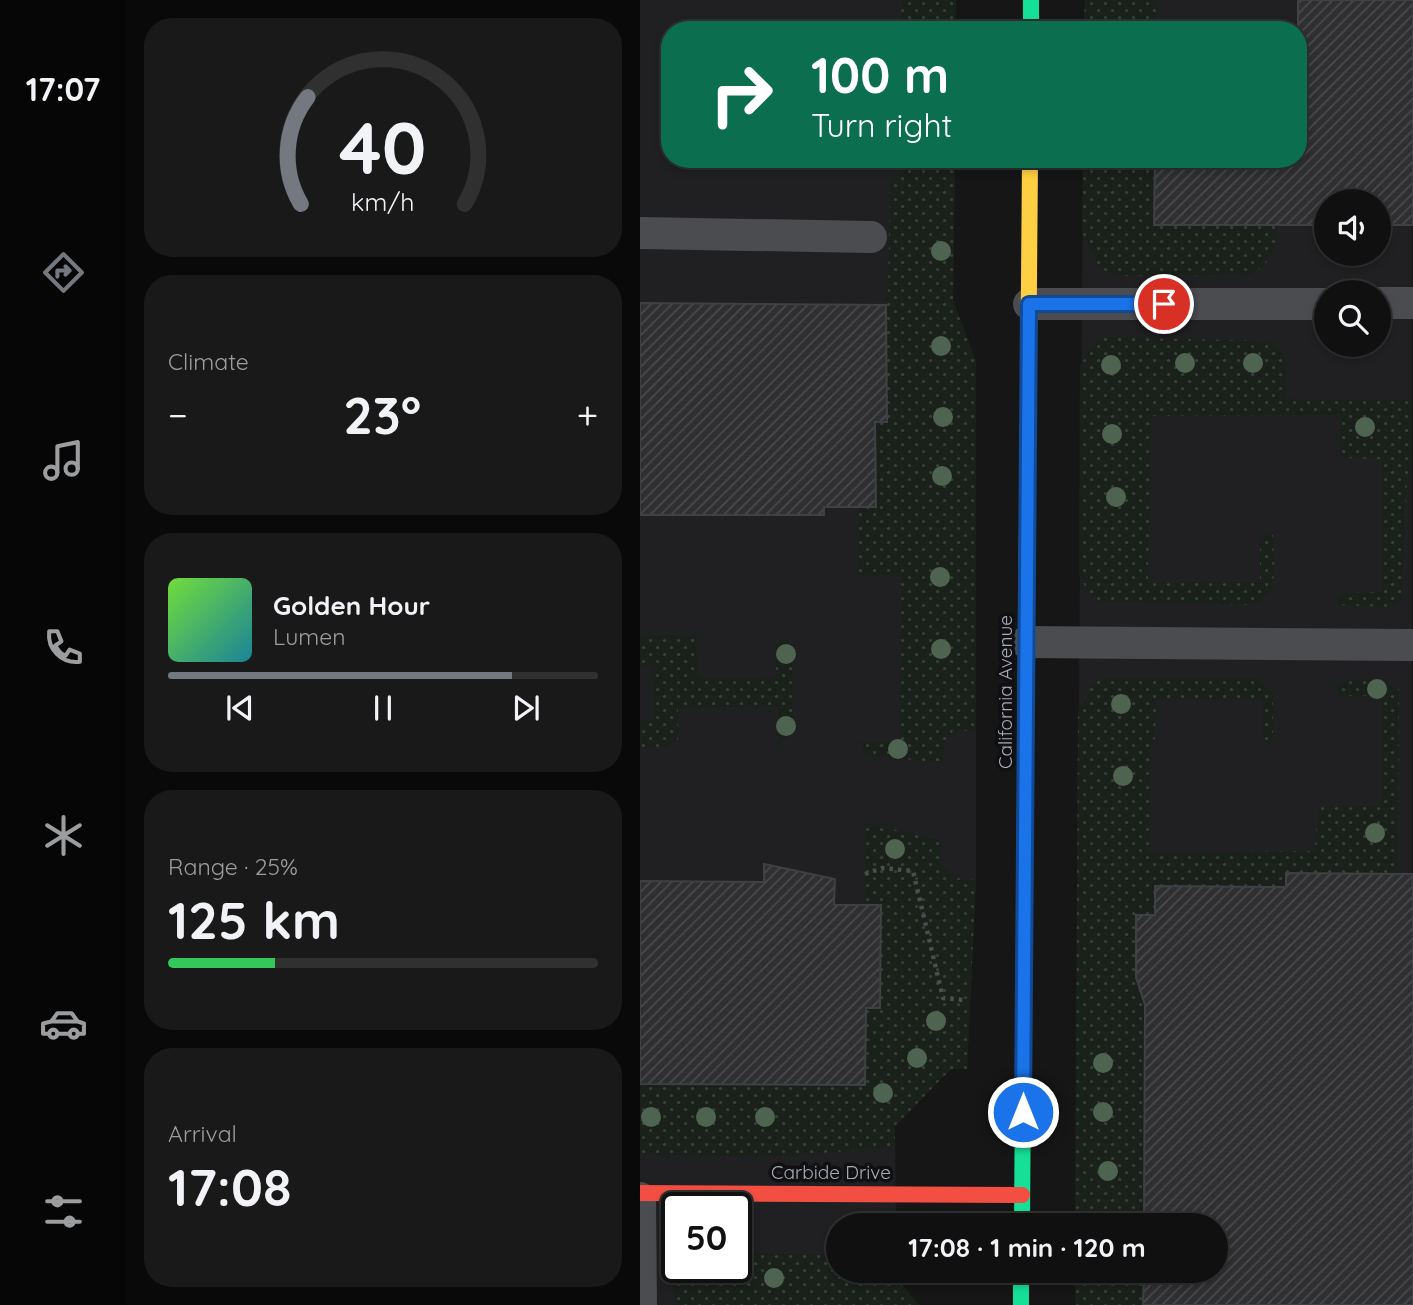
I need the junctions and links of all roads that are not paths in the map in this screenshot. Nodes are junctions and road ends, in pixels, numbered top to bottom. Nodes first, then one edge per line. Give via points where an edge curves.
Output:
1 (1031, 0) edge
2 (1031, 21) edge
3 (1030, 168) edge
4 (640, 233) edge
5 (871, 237) dead end
6 (1391, 303) edge
7 (1412, 303) edge
8 (1029, 304) junction
9 (1314, 304) edge
10 (1026, 642) junction
11 (1412, 645) edge
12 (1022, 1195) junction
13 (640, 1196) edge
14 (1022, 1213) edge
15 (1021, 1283) edge
16 (641, 1305) edge
17 (1021, 1305) edge

1 - 2 main road
3 - 8 main road, California Avenue
4 - 5 lane
6 - 7 lane
8 - 9 lane
8 - 10 main road, California Avenue
10 - 11 lane
10 - 12 main road, California Avenue
12 - 13 main road, Carbide Drive
12 - 14 main road, California Avenue
13 - 16 lane
15 - 17 main road

